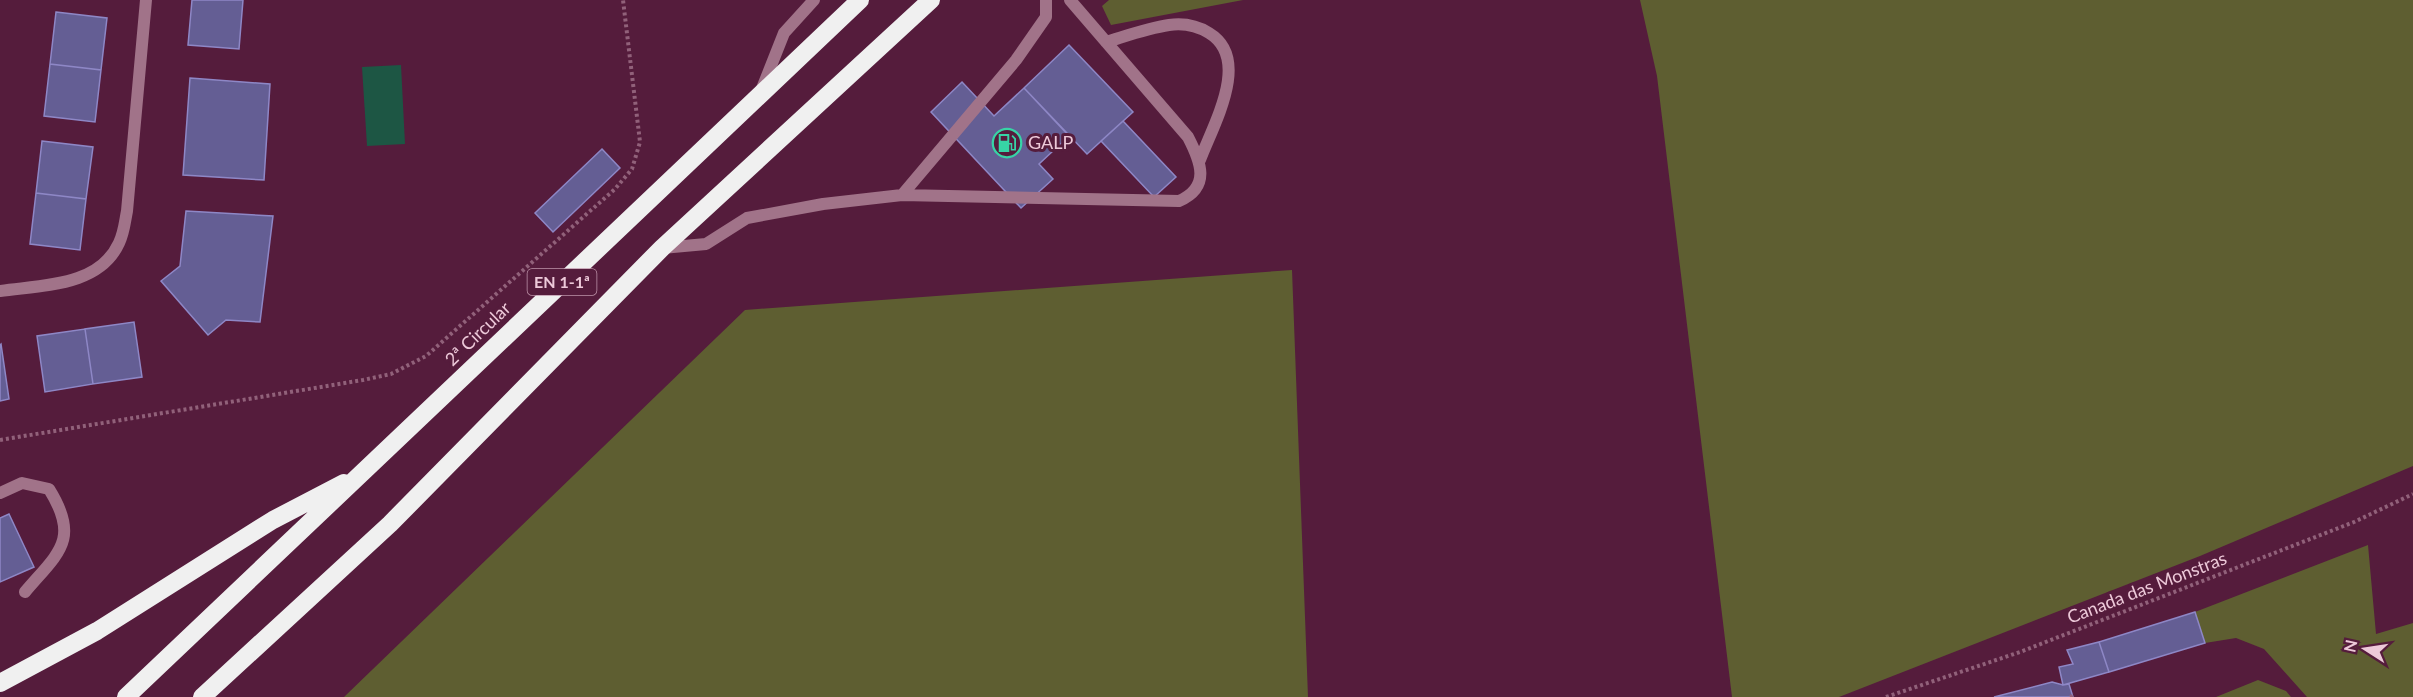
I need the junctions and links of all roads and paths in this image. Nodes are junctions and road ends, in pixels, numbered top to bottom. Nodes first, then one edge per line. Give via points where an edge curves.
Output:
1 (146, 0) edge
2 (623, 0) edge
3 (814, 0) edge
4 (860, 0) edge
5 (931, 0) edge
6 (1046, 0) edge
7 (1070, 0) edge
8 (1106, 42) junction
9 (760, 92) junction
10 (1200, 160) junction
11 (902, 195) junction
12 (662, 248) junction
13 (0, 291) edge
14 (0, 440) edge
15 (364, 472) junction
16 (0, 492) edge
17 (2413, 494) edge
18 (25, 592) dead end
19 (0, 683) edge
20 (126, 697) edge
21 (202, 697) edge
22 (1886, 697) edge

1 - 13 street via 127,211 119,243 108,259 82,279
2 - 14 path via 640,142 632,169 615,189 426,356 391,374 363,380
3 - 9 street via 784,33
4 - 9 highway, 2ª Circular / EN 1-1ª
5 - 12 highway, EN 1-1ª
6 - 11 street via 1046,17 1016,60
7 - 8 street
8 - 10 street via 1188,137
8 - 10 street via 1169,25 1197,26 1213,35 1230,65 1226,91
9 - 15 highway, 2ª Circular / EN 1-1ª
10 - 11 street via 1199,183 1193,195 1179,201
11 - 12 street via 747,218 706,244
12 - 21 highway, EN 1-1ª via 390,524
15 - 19 highway via 273,520 97,631
15 - 20 highway, 2ª Circular / EN 1-1ª
16 - 18 street via 22,483 49,489 60,507 66,531 60,551
17 - 22 path, Canada das Monstras via 2354,522 2031,647

